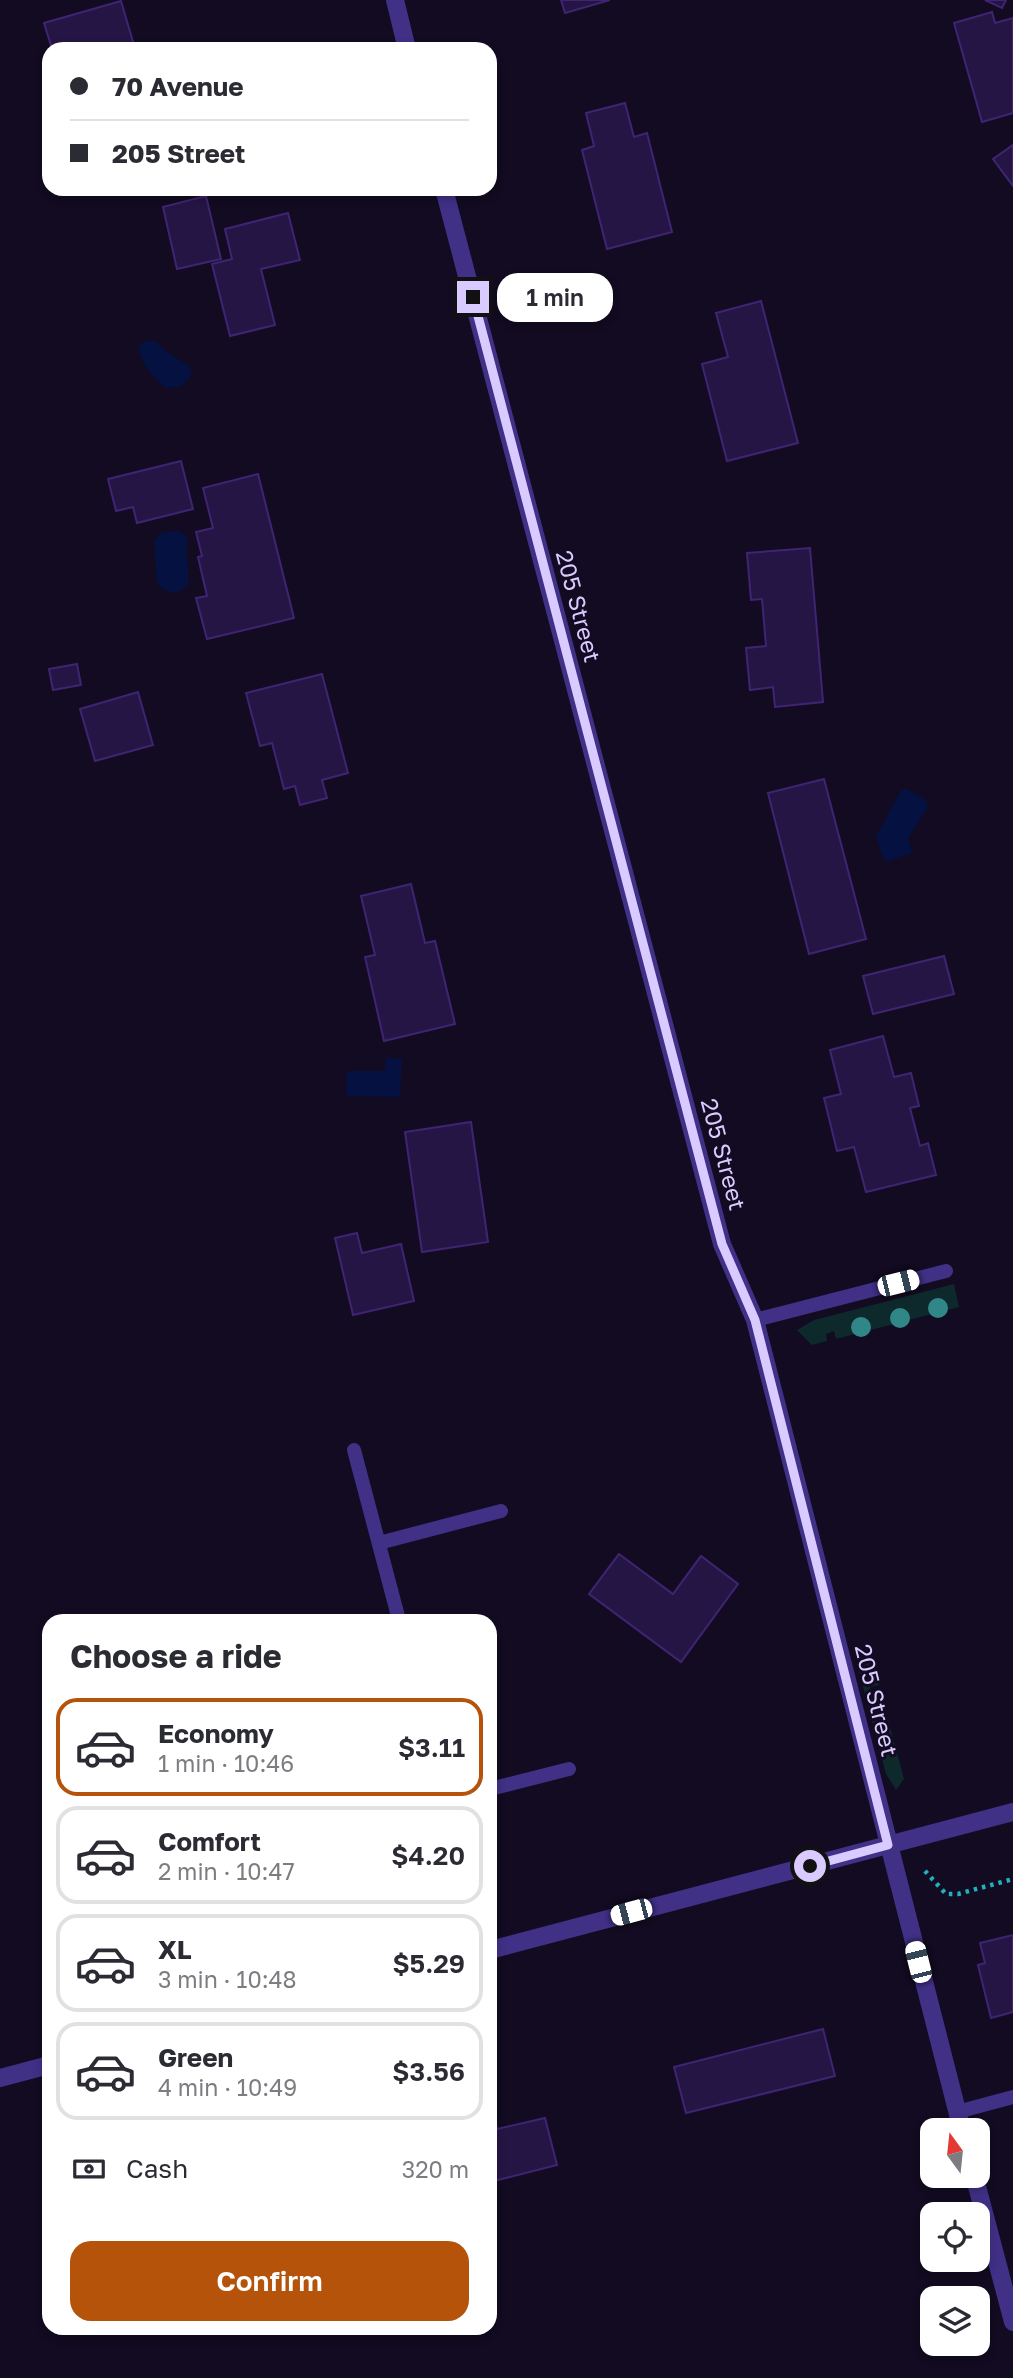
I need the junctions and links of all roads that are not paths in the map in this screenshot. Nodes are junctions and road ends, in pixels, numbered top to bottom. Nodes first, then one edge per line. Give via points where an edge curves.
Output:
1 (395, 0) edge
2 (405, 42) edge
3 (446, 196) edge
4 (946, 1271) dead end
5 (755, 1320) junction
6 (354, 1450) dead end
7 (500, 1511) dead end
8 (379, 1543) junction
9 (397, 1614) edge
10 (569, 1769) dead end
11 (497, 1787) edge
12 (1013, 1812) edge
13 (888, 1845) junction
14 (497, 1948) edge
15 (42, 2067) edge
16 (0, 2078) edge
17 (1013, 2097) edge
18 (959, 2118) edge
19 (967, 2118) edge
20 (977, 2188) edge
21 (1013, 2322) edge

1 - 2 street
3 - 5 street, 205 Street via 722,1244
4 - 5 lane
5 - 13 street, 205 Street
6 - 8 lane
7 - 8 lane
8 - 9 lane
10 - 11 lane
12 - 13 street
13 - 14 street
13 - 18 street, 205 Street
15 - 16 street
17 - 19 lane
20 - 21 street

